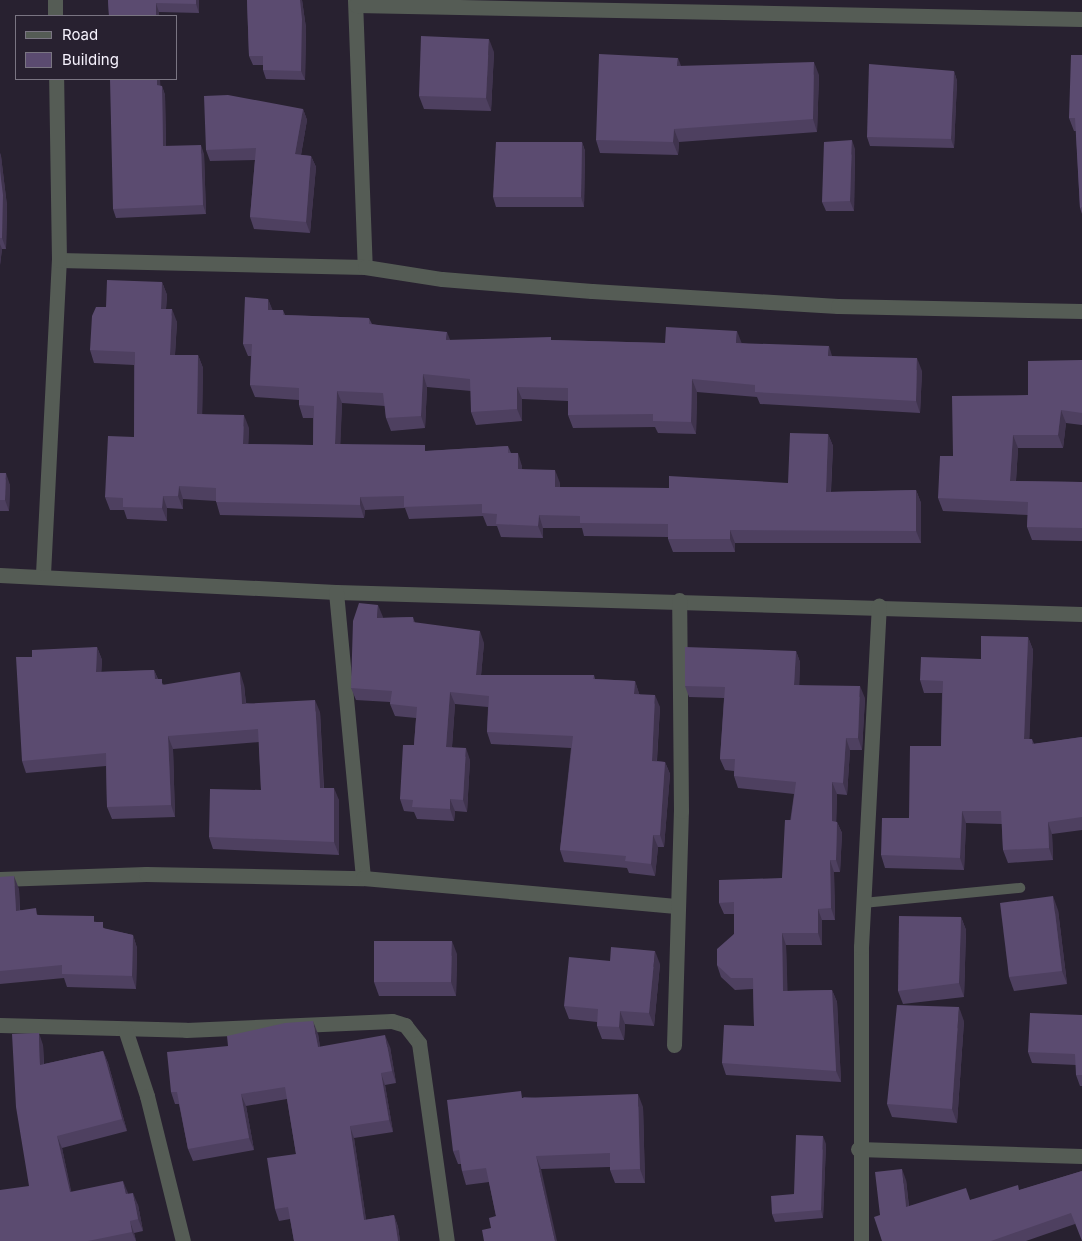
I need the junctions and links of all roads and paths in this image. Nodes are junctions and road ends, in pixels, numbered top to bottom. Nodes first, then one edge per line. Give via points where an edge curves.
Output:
1 (55, 0) edge
2 (356, 3) edge
3 (55, 15) edge
4 (1082, 19) edge
5 (56, 80) edge
6 (59, 260) junction
7 (365, 266) junction
8 (1082, 311) edge
9 (43, 574) junction
10 (0, 575) edge
11 (336, 592) junction
12 (679, 600) junction
13 (879, 605) junction
14 (1082, 614) edge
15 (362, 878) junction
16 (0, 879) edge
17 (1020, 888) dead end
18 (863, 902) junction
19 (676, 906) junction
20 (0, 1025) edge
21 (125, 1029) junction
22 (674, 1045) dead end
23 (858, 1149) junction
24 (1082, 1156) edge
25 (183, 1241) edge
26 (447, 1241) edge
27 (862, 1241) edge

1 - 3 street
2 - 4 street
2 - 7 street
5 - 6 street
6 - 7 street
6 - 9 street
7 - 8 street via 442,280 611,292 838,306
9 - 10 street
9 - 11 street
11 - 12 street
11 - 15 street
12 - 13 street
12 - 19 street via 681,812
13 - 14 street
13 - 18 street
15 - 16 street via 146,874
15 - 19 street
17 - 18 lane
18 - 23 street
19 - 22 street
20 - 21 street
21 - 25 street via 147,1096
21 - 26 street via 392,1021 405,1025 419,1043
23 - 24 street
23 - 27 street

